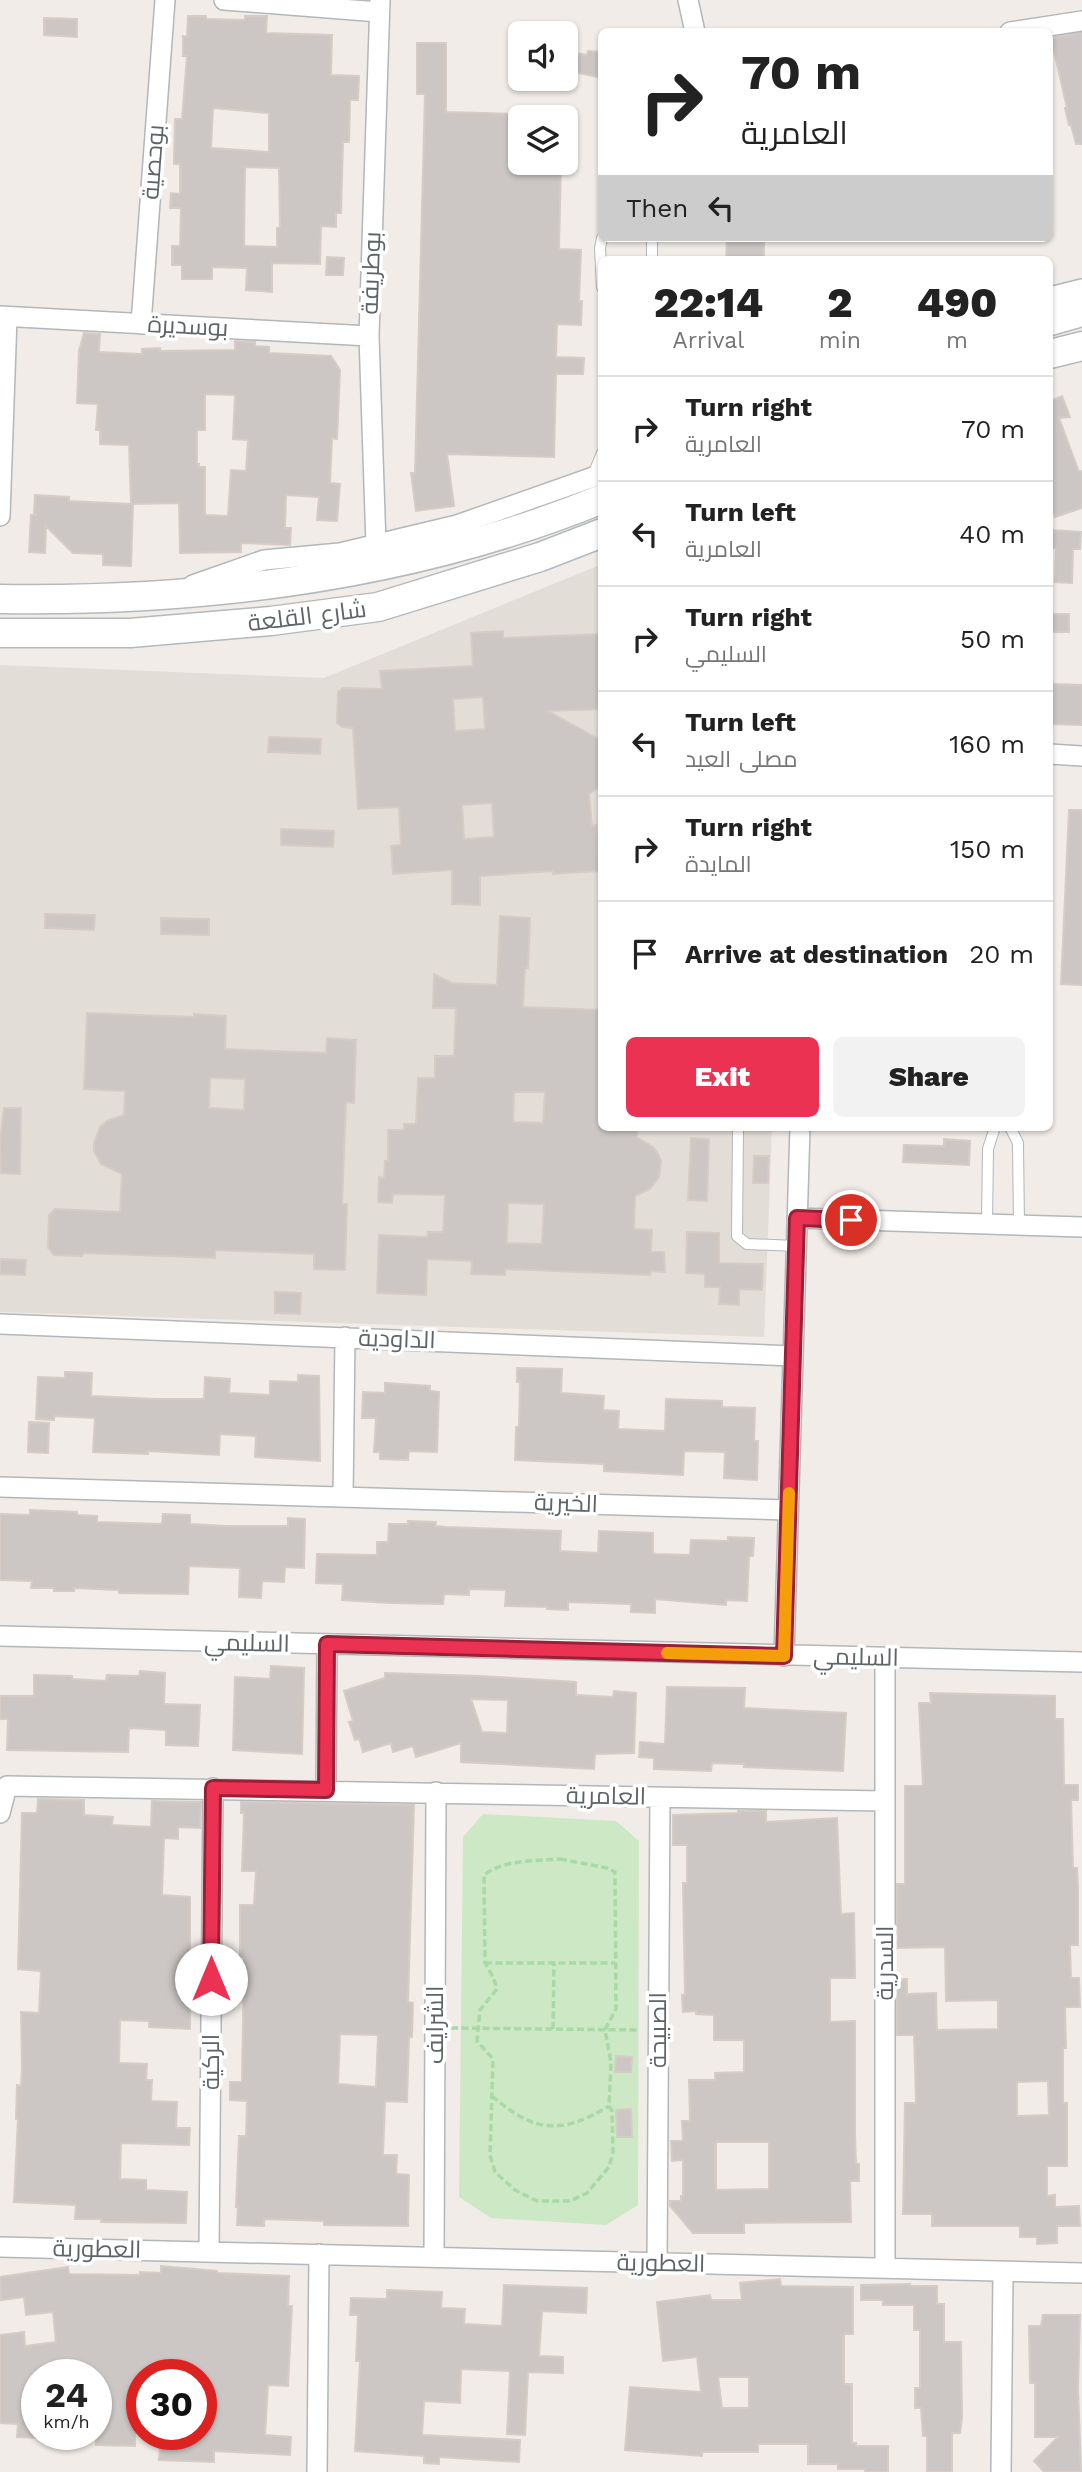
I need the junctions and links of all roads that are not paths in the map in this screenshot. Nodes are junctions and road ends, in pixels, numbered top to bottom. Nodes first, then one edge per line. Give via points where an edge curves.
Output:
1 (165, 0) edge
2 (224, 0) edge
3 (688, 0) edge
4 (380, 6) edge
5 (1082, 20) edge
6 (694, 28) edge
7 (1034, 28) edge
8 (1082, 289) edge
9 (1053, 296) edge
10 (1082, 312) edge
11 (3, 316) edge
12 (1053, 320) edge
13 (141, 324) junction
14 (369, 337) junction
15 (1082, 346) edge
16 (1053, 353) edge
17 (598, 484) edge
18 (0, 516) edge
19 (598, 535) edge
20 (376, 545) junction
21 (169, 593) junction
22 (0, 599) edge
23 (0, 634) edge
24 (1053, 754) edge
25 (1082, 756) edge
26 (738, 1131) edge
27 (800, 1131) edge
28 (994, 1131) edge
29 (1012, 1131) edge
30 (797, 1218) junction
31 (987, 1224) junction
32 (1019, 1226) junction
33 (1082, 1227) edge
34 (796, 1246) junction
35 (0, 1324) edge
36 (345, 1337) junction
37 (793, 1356) junction
38 (0, 1487) edge
39 (343, 1496) junction
40 (788, 1510) junction
41 (0, 1636) edge
42 (327, 1644) junction
43 (784, 1656) junction
44 (885, 1658) junction
45 (1082, 1662) edge
46 (4, 1782) edge
47 (213, 1788) junction
48 (326, 1790) junction
49 (436, 1792) junction
50 (660, 1797) junction
51 (885, 1801) junction
52 (0, 1813) edge
53 (0, 2247) edge
54 (209, 2252) junction
55 (319, 2254) junction
56 (434, 2257) junction
57 (657, 2263) junction
58 (885, 2268) junction
59 (1003, 2272) junction
60 (1082, 2273) edge
61 (317, 2472) edge
62 (1001, 2472) edge

1 - 13 street, بوحصية
2 - 4 street
3 - 6 street
4 - 14 street, بوطريفة
5 - 7 street
8 - 9 street
10 - 12 main road
11 - 13 street, بوسديرة
11 - 18 street, بوسديرة
13 - 14 street, بوسديرة
14 - 20 street, بوطريفة
15 - 16 main road
17 - 20 street, شارع القلعة
17 - 21 main road, شارع القلعة via 570,512 462,547 277,585
19 - 23 main road, شارع القلعة via 540,558 378,607 130,633
20 - 21 street, شارع القلعة via 340,554 264,560
21 - 22 main road, شارع القلعة
24 - 25 street
26 - 34 lane via 737,1236 747,1244
27 - 30 street
28 - 31 lane via 988,1149
29 - 32 lane via 1018,1143
30 - 31 street
30 - 34 street
31 - 32 street
32 - 33 street
34 - 37 street
35 - 36 street, الداودية
36 - 37 street, الداودية
36 - 39 street
37 - 40 street
38 - 39 street, الخيرية
39 - 40 street, الخيرية
40 - 43 street
41 - 42 street, السليمي
42 - 43 street, السليمي
42 - 48 street
43 - 44 street, السليمي
44 - 45 street, السليمي
44 - 51 street, السدرية
46 - 47 street, العامرية
46 - 52 street, العامرية
47 - 48 street, العامرية
47 - 54 street, الركية
48 - 49 street, العامرية
49 - 50 street, العامرية
49 - 56 street, الشرايف
50 - 51 street, العامرية
50 - 57 street, الصبيحة
51 - 58 street, السدرية
53 - 54 street, العطورية
54 - 55 street, العطورية
55 - 56 street, العطورية
55 - 61 street
56 - 57 street, العطورية
57 - 58 street, العطورية
58 - 59 street, العطورية
59 - 60 street, العطورية
59 - 62 street

